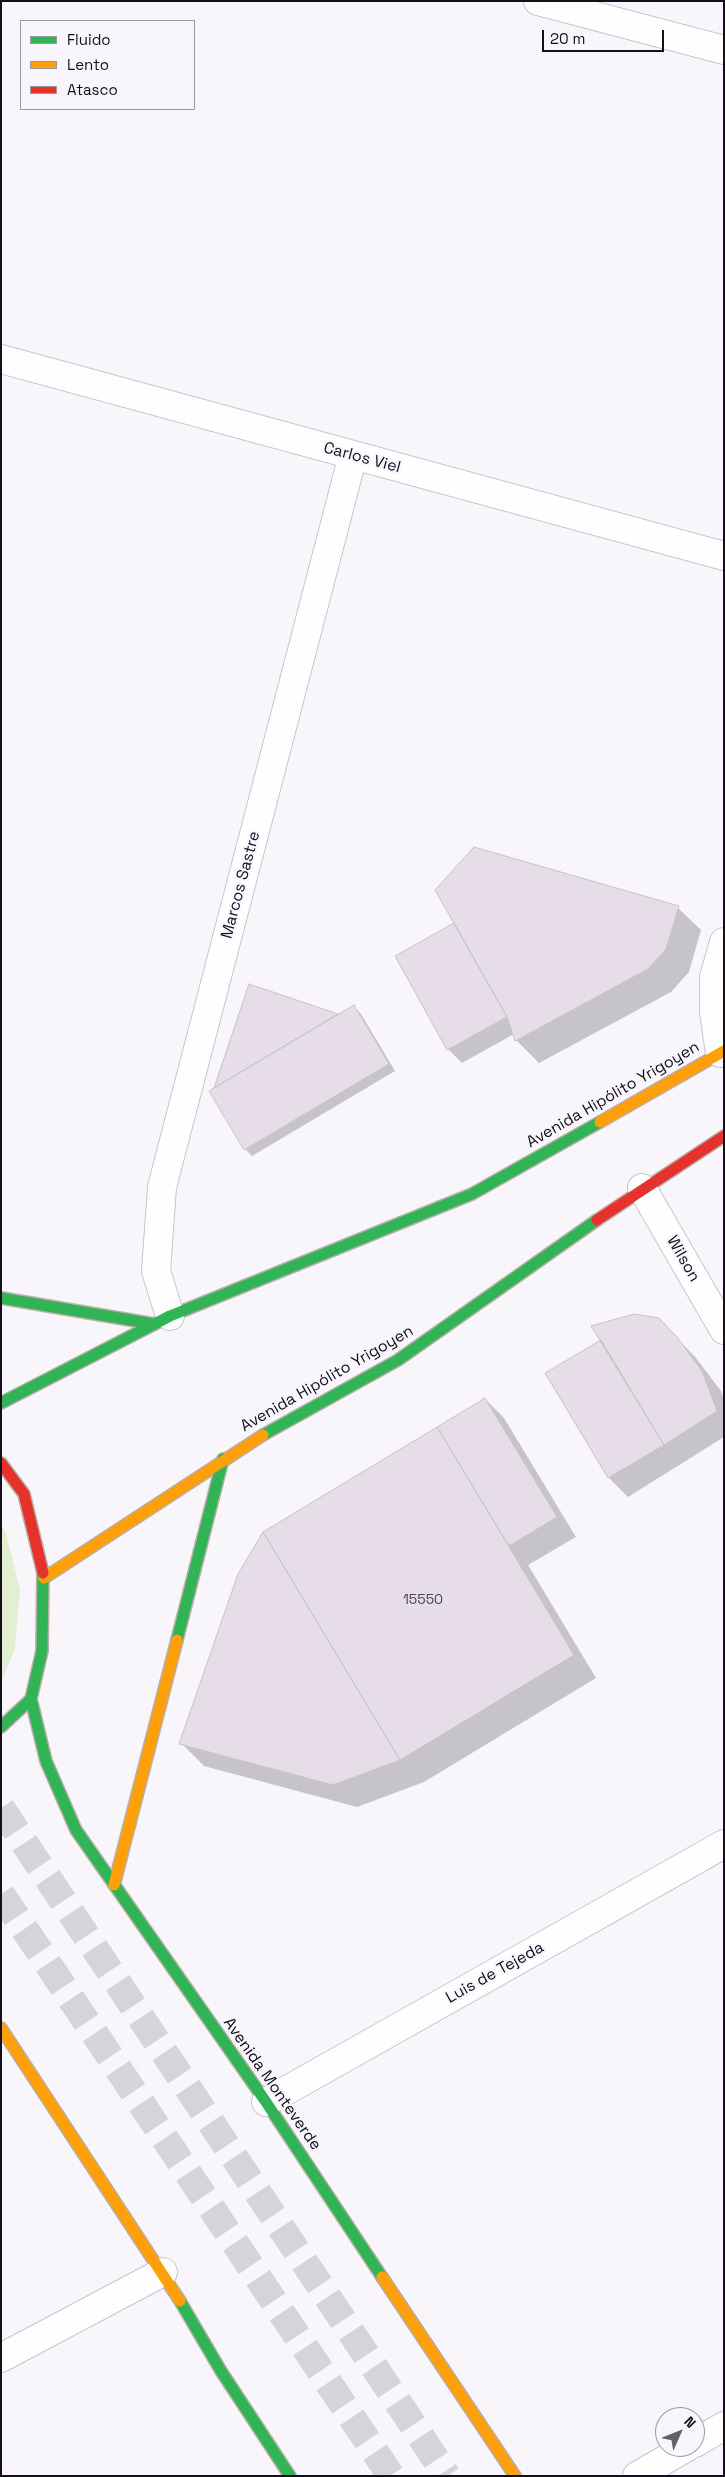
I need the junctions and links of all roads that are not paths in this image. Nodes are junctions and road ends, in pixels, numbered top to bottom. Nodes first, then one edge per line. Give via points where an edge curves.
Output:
1 (538, 1) edge
2 (724, 50) edge
3 (1, 359) edge
4 (353, 455) junction
5 (724, 556) edge
6 (724, 942) edge
7 (722, 1052) edge
8 (724, 1136) edge
9 (642, 1188) junction
10 (1, 1298) edge
11 (162, 1320) junction
12 (724, 1330) edge
13 (1, 1403) edge
14 (223, 1459) junction
15 (1, 1464) edge
16 (44, 1578) junction
17 (31, 1699) junction
18 (1, 1727) edge
19 (724, 1844) edge
20 (114, 1885) junction
21 (1, 2028) edge
22 (266, 2102) junction
23 (163, 2272) junction
24 (1, 2358) edge
25 (724, 2426) edge
26 (705, 2437) edge
27 (670, 2457) edge
28 (290, 2476) edge
29 (515, 2476) edge
30 (637, 2476) edge

1 - 2 street
3 - 4 street, Carlos Viel
4 - 5 street, Carlos Viel
4 - 11 street, Marcos Sastre via 162,1187 156,1271
6 - 7 street via 714,977 714,1012
7 - 11 main road, Avenida Hipólito Yrigoyen via 472,1194
8 - 9 main road, Avenida Hipólito Yrigoyen
9 - 12 street, Wilson
9 - 14 main road, Avenida Hipólito Yrigoyen via 398,1360 297,1414
10 - 11 main road
11 - 13 main road, Avenida Hipólito Yrigoyen
14 - 16 main road, Avenida Hipólito Yrigoyen
14 - 20 main road
15 - 16 main road via 24,1494
16 - 17 main road via 42,1651
17 - 18 main road
17 - 20 main road, Avenida Monteverde via 46,1761 76,1830
19 - 22 street, Luis de Tejeda
20 - 22 main road, Avenida Monteverde
21 - 23 main road
22 - 29 main road, Avenida Monteverde
23 - 24 street
23 - 28 main road via 221,2371
25 - 26 street
27 - 30 street

